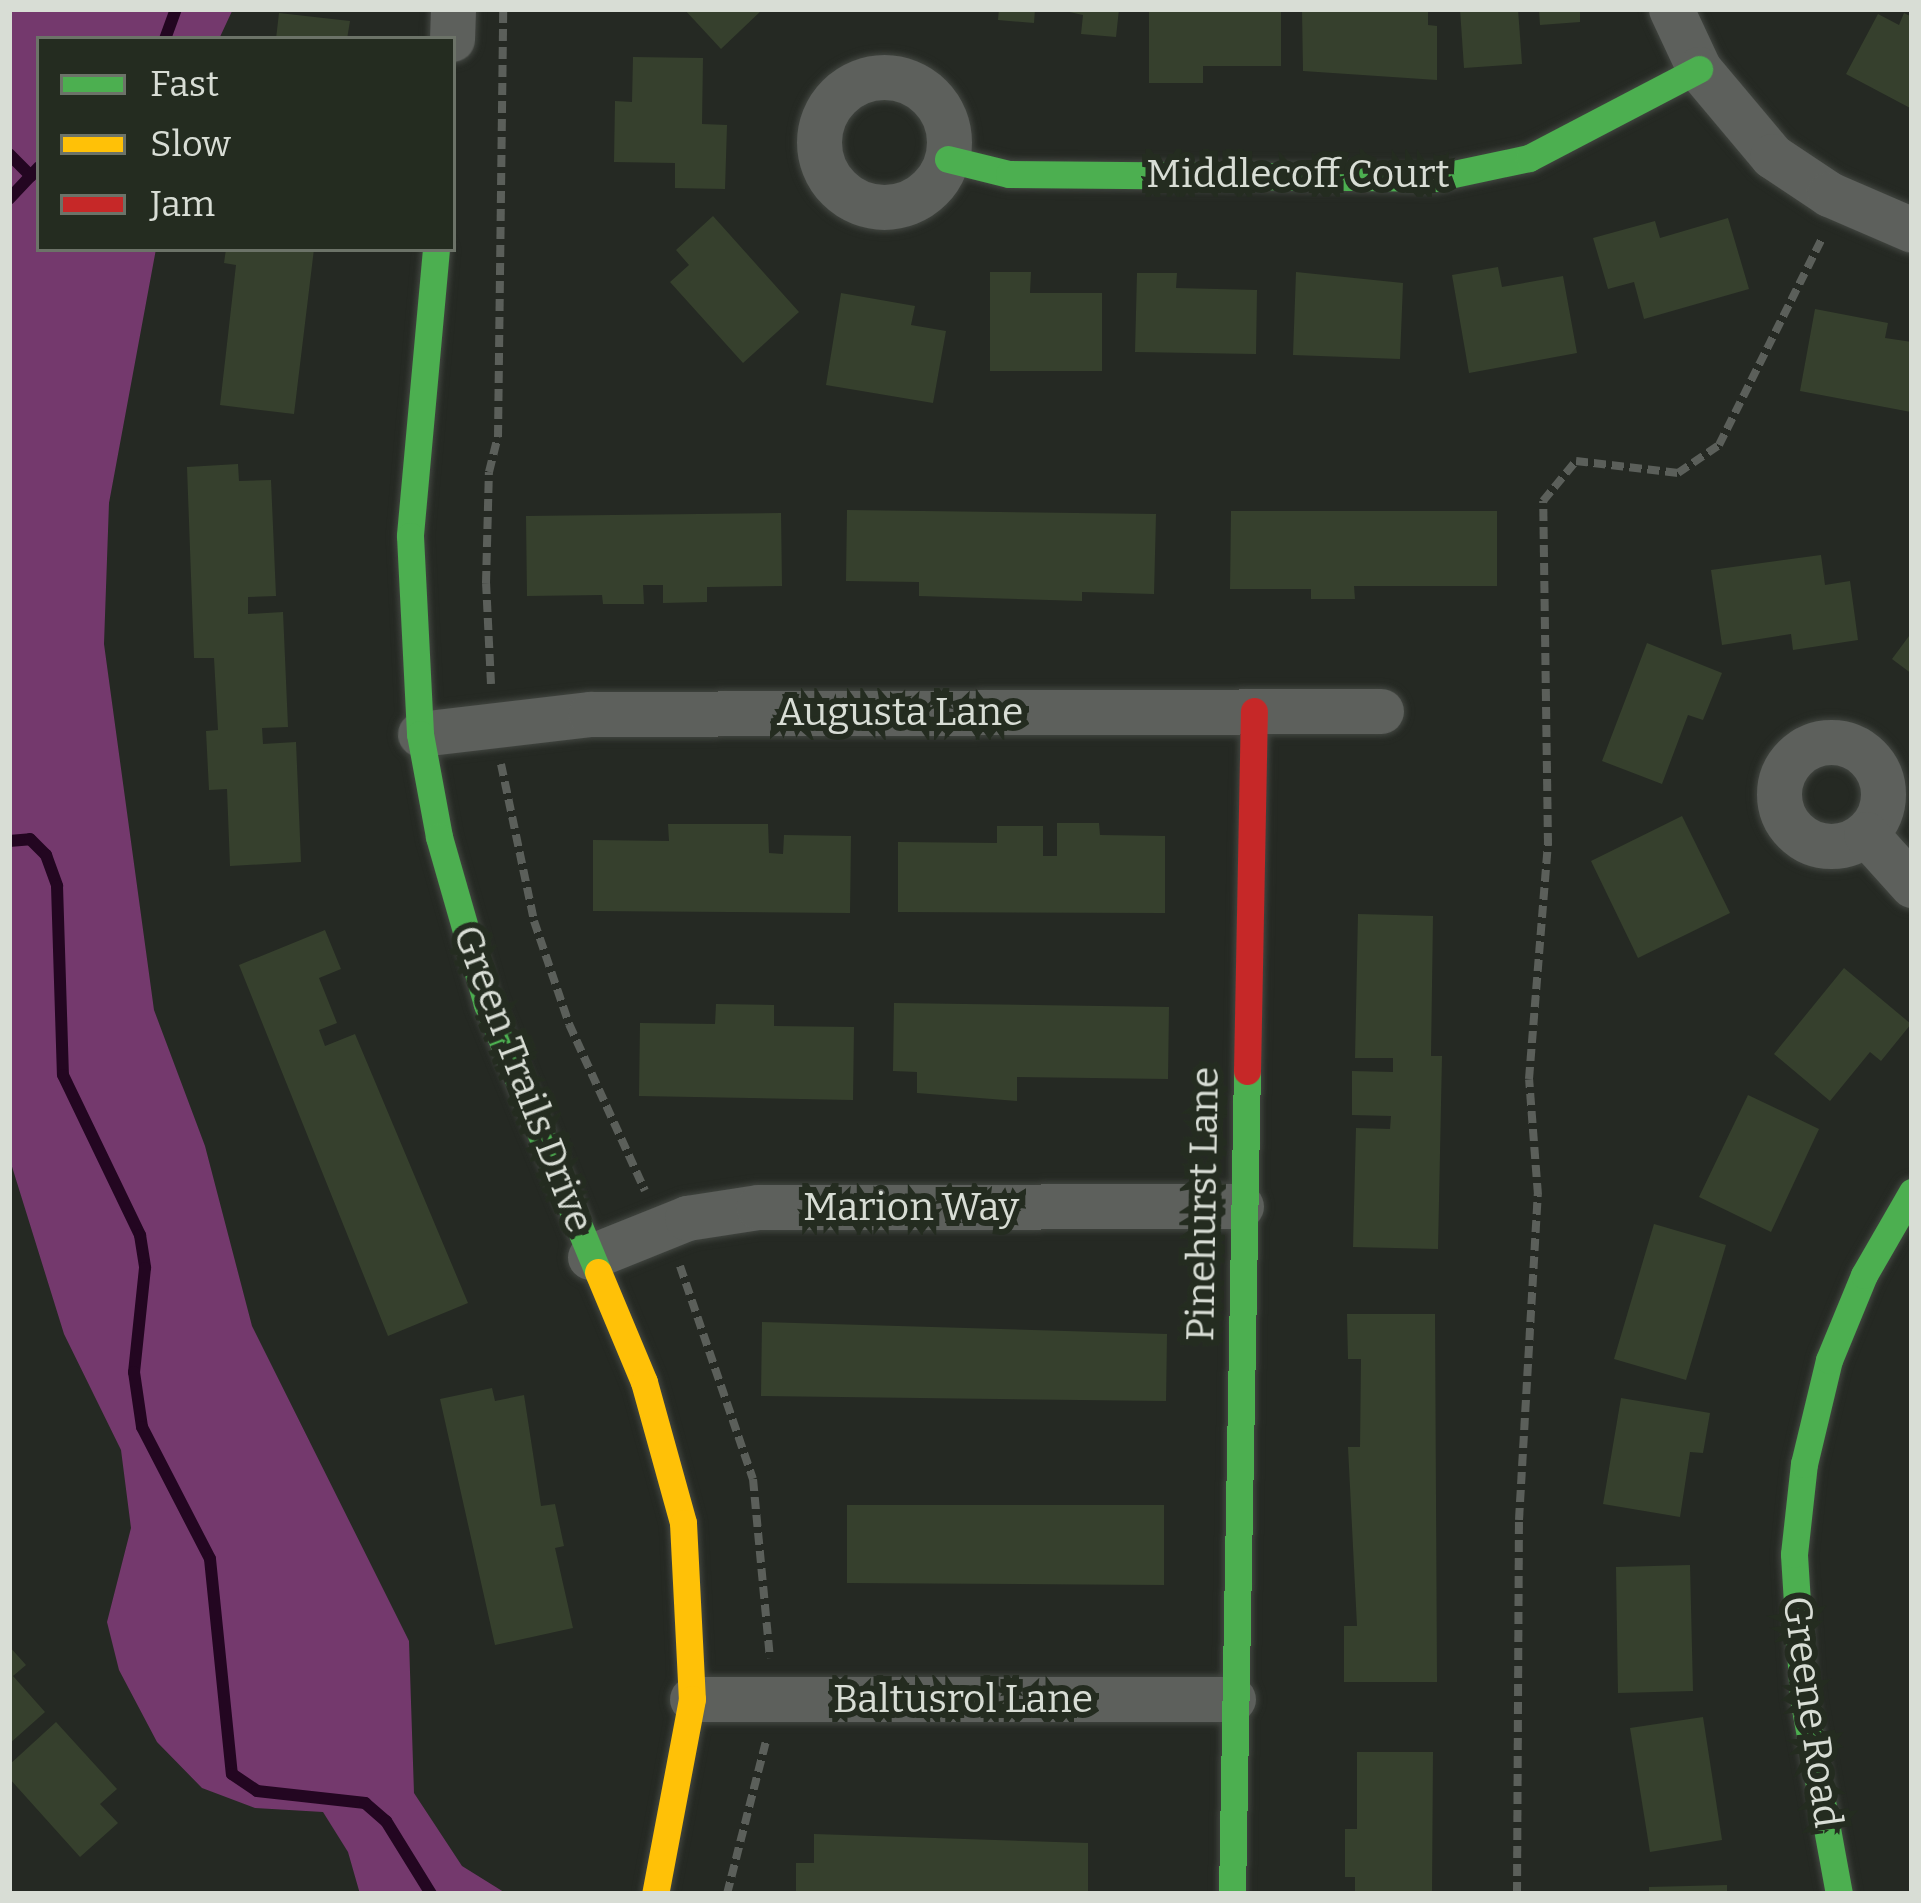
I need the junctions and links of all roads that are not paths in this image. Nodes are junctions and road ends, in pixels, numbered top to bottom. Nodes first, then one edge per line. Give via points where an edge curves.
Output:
1 (1671, 9) edge
2 (1699, 70) junction
3 (948, 159) dead end
4 (1912, 230) edge
5 (436, 252) edge
6 (1254, 711) junction
7 (1381, 711) dead end
8 (420, 734) junction
9 (1866, 834) dead end
10 (1912, 885) edge
11 (1912, 1192) edge
12 (1241, 1206) junction
13 (590, 1257) junction
14 (692, 1699) junction
15 (1233, 1699) junction
16 (655, 1894) edge
17 (1232, 1894) edge
18 (1839, 1894) edge

1 - 2 street
2 - 3 street, Middlecoff Court via 1529,158 1435,178 1009,174
2 - 4 street via 1772,156 1840,200
5 - 8 street, Green Trails Drive via 410,536
6 - 7 street, Augusta Lane
6 - 8 street, Augusta Lane via 590,713
6 - 12 street, Pinehurst Lane
8 - 13 street, Green Trails Drive via 487,1004
9 - 10 street
11 - 18 street, Greene Road via 1864,1275 1829,1360 1804,1464 1794,1554 1803,1698
12 - 13 street, Marion Way via 758,1207 687,1218
12 - 15 street, Pinehurst Lane
13 - 14 street, Green Trails Drive via 668,1456 683,1523
14 - 15 street, Baltusrol Lane
14 - 16 street, Green Trails Drive
15 - 17 street, Pinehurst Lane

